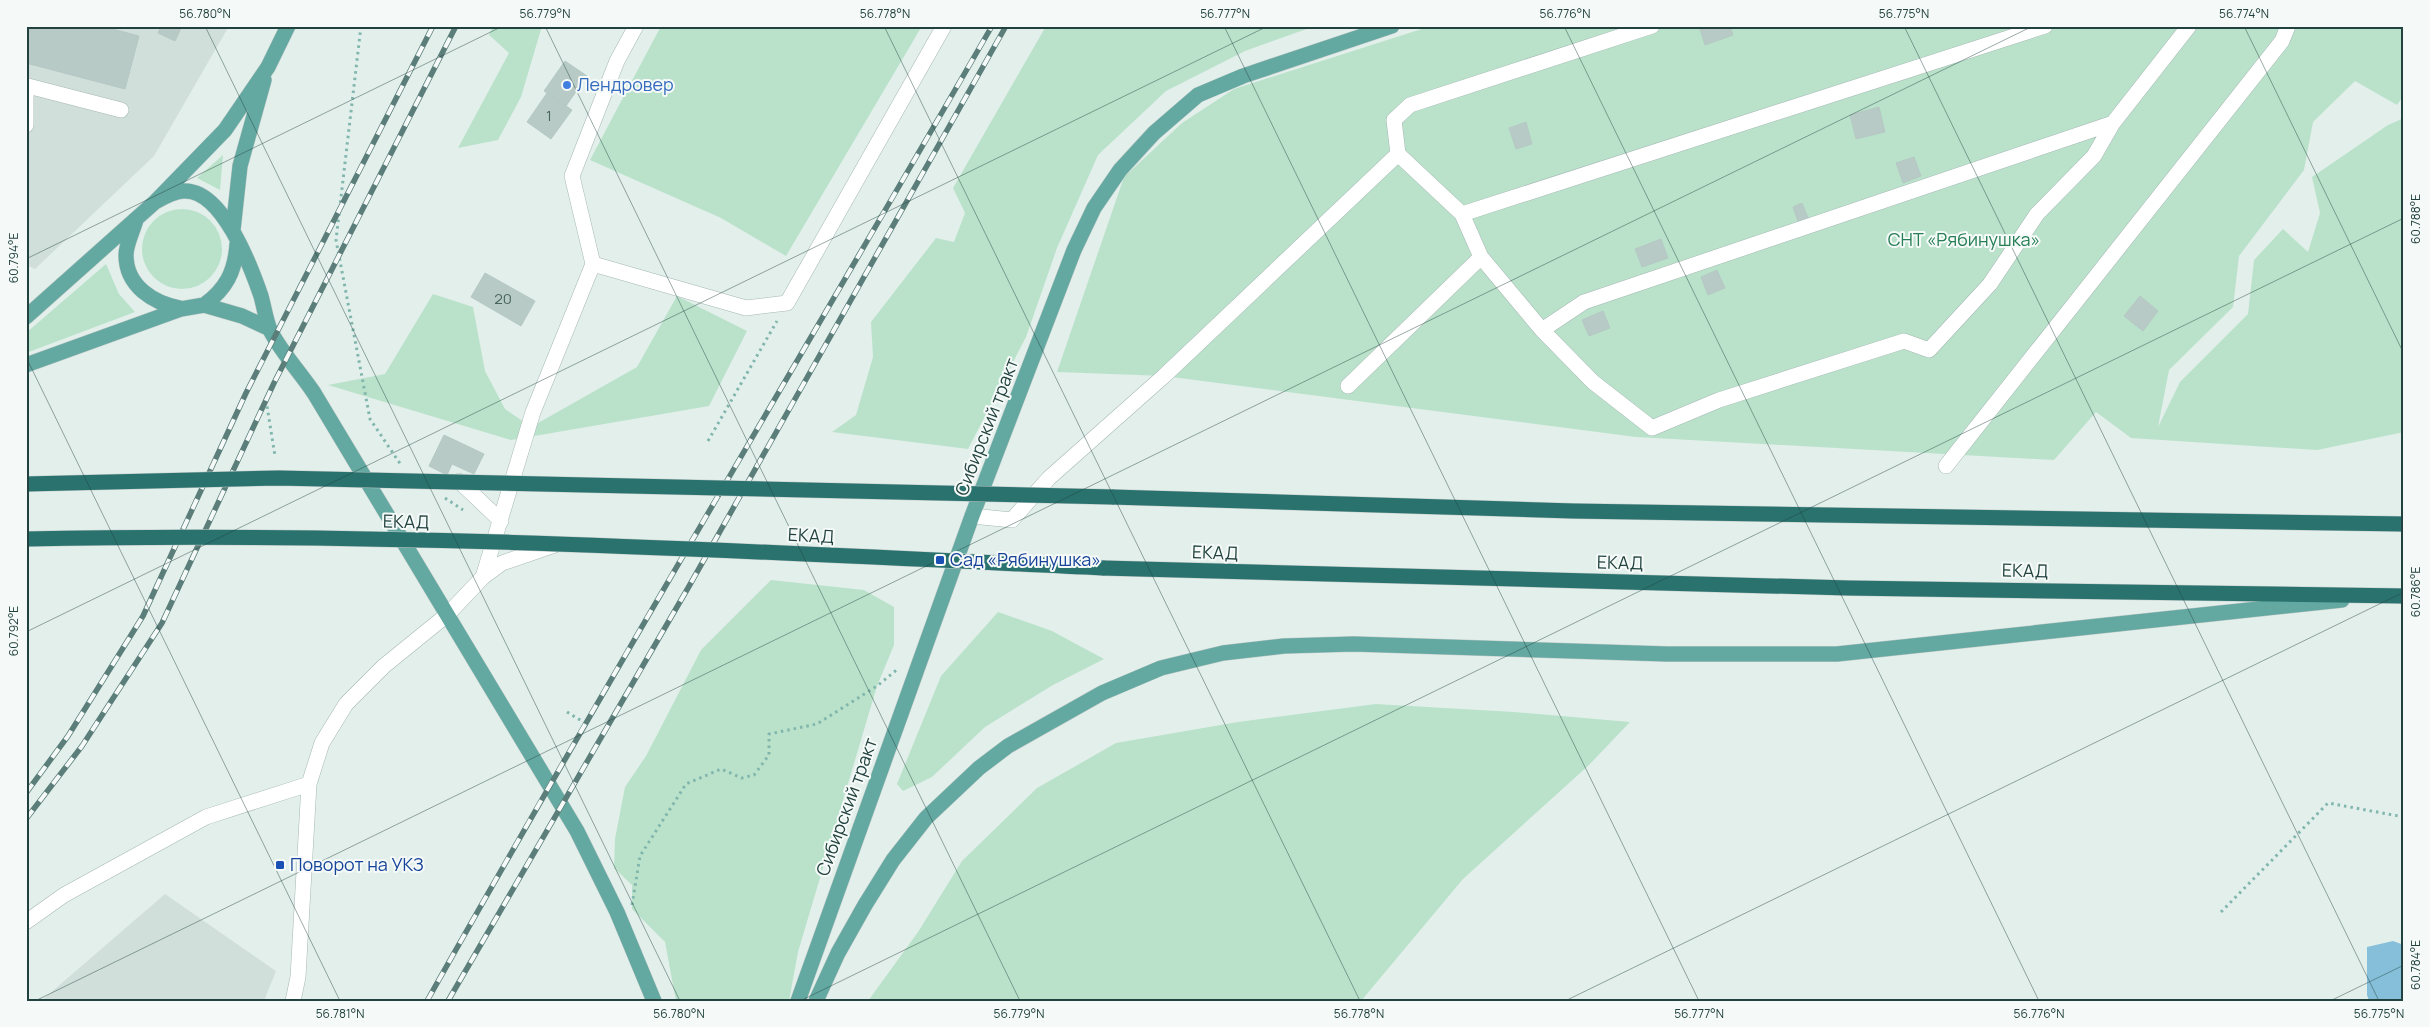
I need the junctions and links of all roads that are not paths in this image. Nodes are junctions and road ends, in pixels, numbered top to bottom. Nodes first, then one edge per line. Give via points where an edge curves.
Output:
1 (288, 26) edge
2 (636, 26) edge
3 (944, 26) edge
4 (1392, 26) edge
5 (1652, 26) edge
6 (2045, 26) edge
7 (2189, 26) edge
8 (2288, 26) edge
9 (268, 67) junction
10 (27, 86) edge
11 (121, 110) dead end
12 (2113, 124) junction
13 (26, 125) edge
14 (1398, 154) junction
15 (155, 202) junction
16 (1462, 214) junction
17 (136, 219) junction
18 (235, 236) junction
19 (1481, 257) junction
20 (593, 264) junction
21 (204, 305) junction
22 (181, 308) junction
23 (26, 317) edge
24 (270, 329) junction
25 (1542, 330) junction
26 (26, 364) edge
27 (1348, 386) dead end
28 (1946, 466) dead end
29 (459, 482) dead end
30 (26, 484) edge
31 (972, 516) junction
32 (501, 521) junction
33 (2404, 524) edge
34 (26, 539) edge
35 (566, 541) dead end
36 (483, 577) junction
37 (2388, 595) junction
38 (2404, 596) edge
39 (448, 614) junction
40 (310, 784) junction
41 (26, 922) edge
42 (644, 982) junction
43 (293, 1001) edge
44 (648, 1001) edge
45 (654, 1001) edge
46 (798, 1001) edge
47 (816, 1001) edge

1 - 9 main road
2 - 20 street via 617,61 572,176
3 - 20 street via 787,303 746,308
4 - 31 main road, Сибирский тракт via 1243,76 1198,95 1136,150 1094,208 1074,250
5 - 14 street via 1410,105 1394,120
6 - 16 street
7 - 12 street
8 - 28 street via 2282,41
9 - 15 main road via 225,130
9 - 18 main road via 240,166
10 - 11 street
10 - 13 street
12 - 25 street via 1584,302
12 - 25 street via 2094,156 2037,214 1990,284 1929,350 1904,341 1719,400 1652,428 1593,382
14 - 16 street
14 - 31 street via 1164,376 1049,478 1012,520
15 - 17 main road
15 - 18 main road via 185,191 203,197 215,205
16 - 19 street
17 - 22 main road via 126,254 129,273 139,289 154,300 162,305
17 - 23 main road
18 - 21 main road via 236,263 230,278 219,294
18 - 24 main road via 260,295
19 - 25 street
19 - 27 street
20 - 32 street via 533,412
21 - 22 main road
21 - 24 main road via 242,316
22 - 26 main road
24 - 39 main road via 314,393
29 - 32 street
30 - 33 highway, bridge via 279,478 1573,511
31 - 46 main road, Сибирский тракт
32 - 36 street
34 - 37 highway, ЕКАД, bridge via 284,538 620,546 1103,568 1848,588
35 - 36 street via 502,563
36 - 39 street
37 - 38 highway, ЕКАД
37 - 47 main road via 1837,654 1667,654 1354,644 1284,646 1223,653 1161,668 1102,693 1008,746 979,768 926,818 865,905
39 - 40 street via 384,666 346,704 322,743
39 - 42 main road via 577,831 618,912
40 - 41 street via 206,816 64,896
40 - 43 street via 298,977
42 - 44 main road
42 - 45 main road

